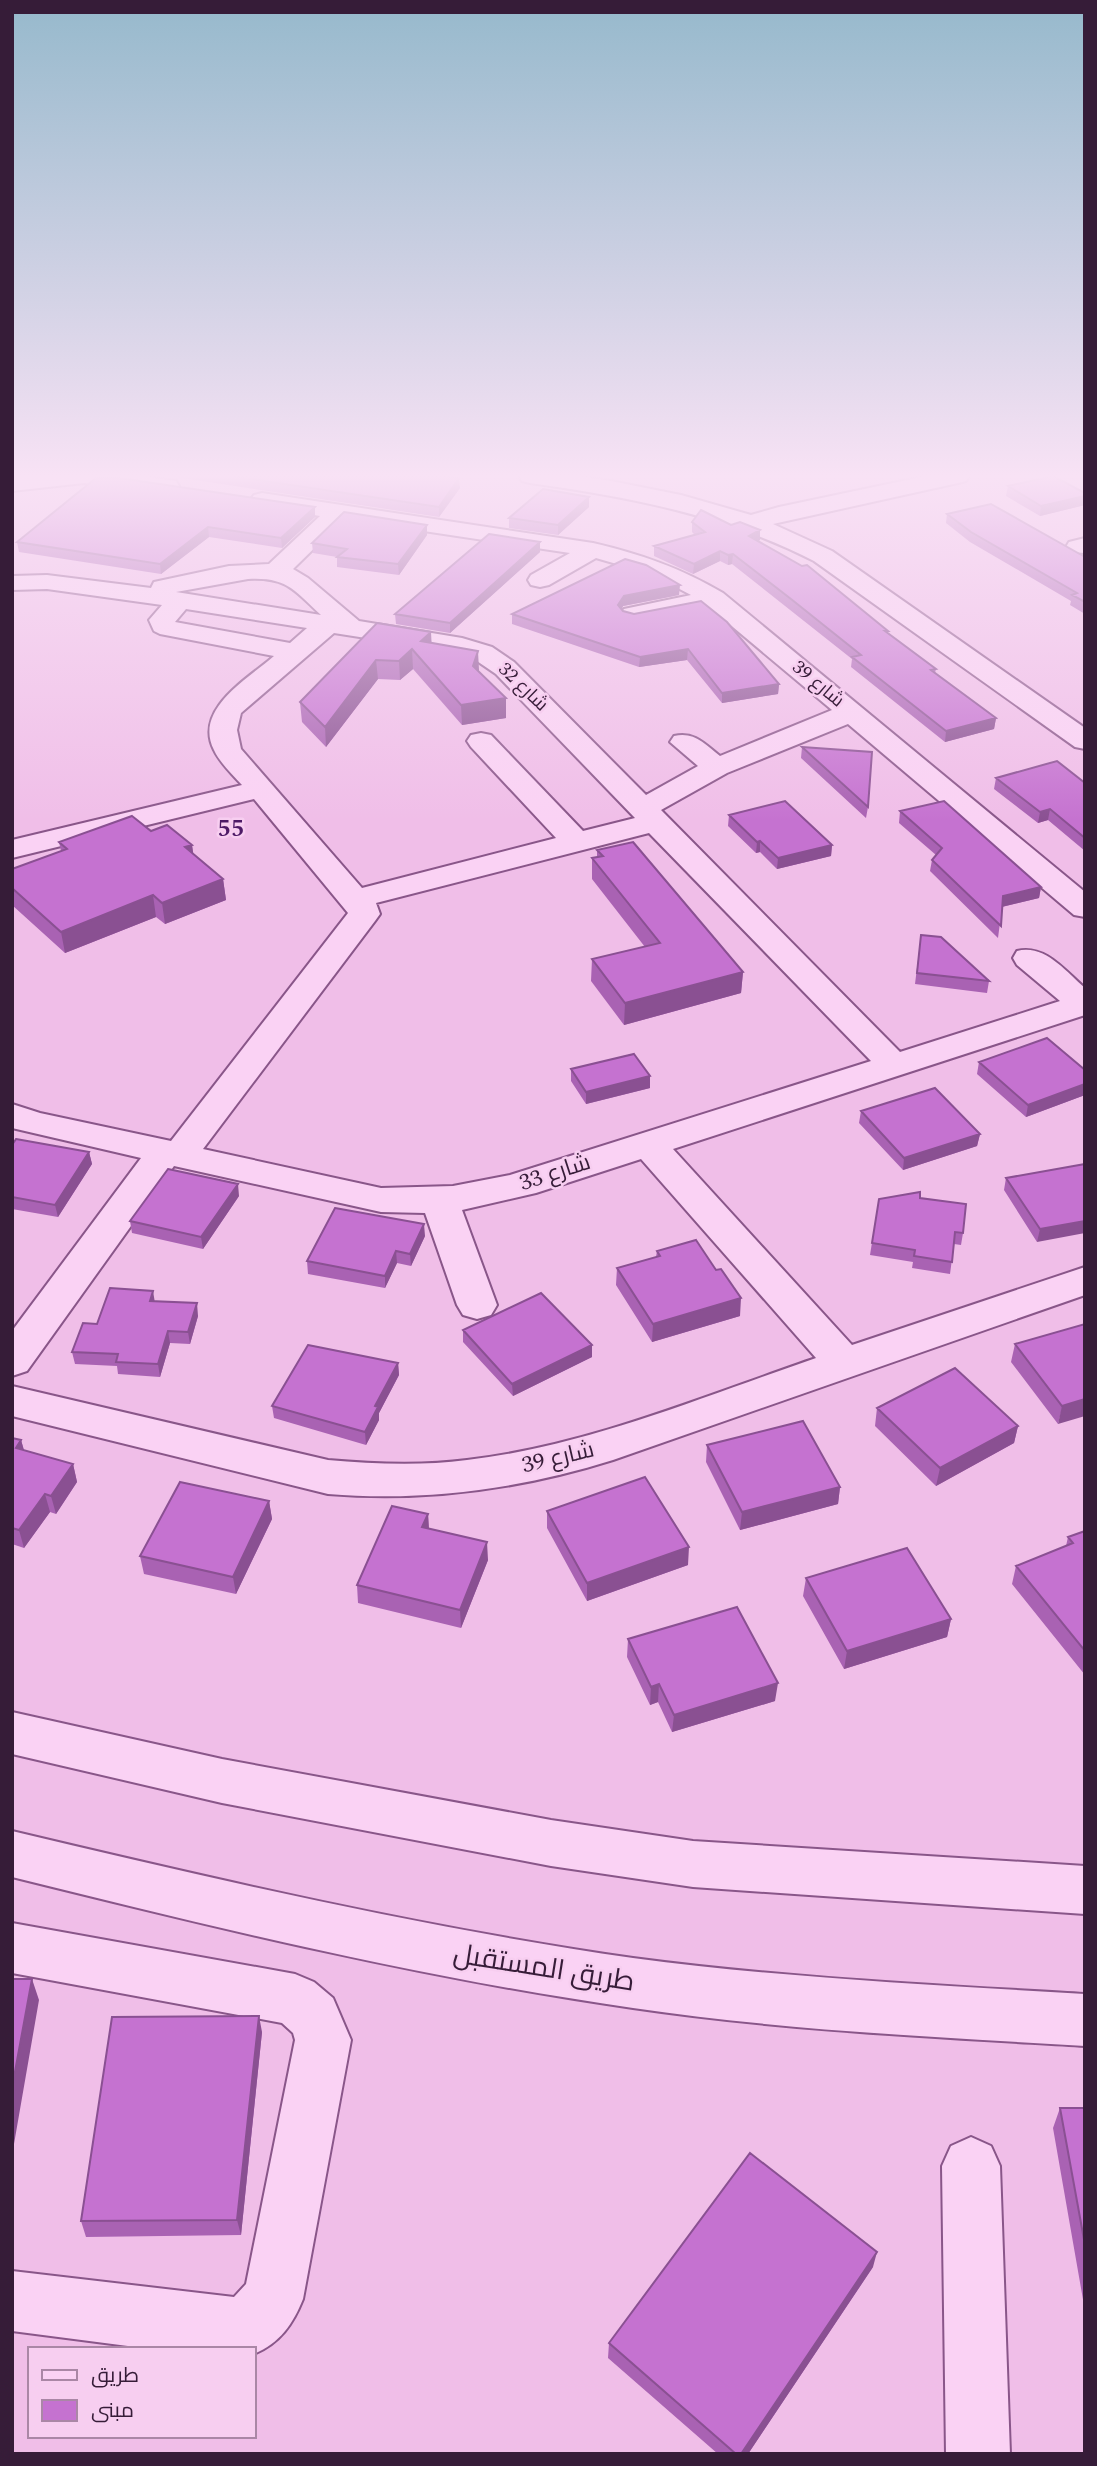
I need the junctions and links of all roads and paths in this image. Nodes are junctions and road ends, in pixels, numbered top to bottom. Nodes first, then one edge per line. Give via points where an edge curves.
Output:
1 (122, 591) edge
2 (144, 591) edge
3 (305, 591) edge
4 (702, 591) edge
5 (873, 591) edge
6 (134, 593) junction
7 (714, 598) junction
8 (180, 600) junction
9 (633, 614) edge
10 (339, 625) junction
11 (295, 652) junction
12 (852, 712) junction
13 (752, 722) dead end
14 (481, 741) dead end
15 (1085, 741) edge
16 (684, 742) dead end
17 (779, 742) junction
18 (717, 767) junction
19 (261, 789) junction
20 (649, 815) junction
21 (576, 842) junction
22 (12, 849) edge
23 (355, 899) junction
24 (1085, 908) edge
25 (1029, 958) dead end
26 (1084, 1004) edge
27 (894, 1065) junction
28 (12, 1115) edge
29 (648, 1144) junction
30 (173, 1153) junction
31 (440, 1201) junction
32 (1085, 1280) edge
33 (477, 1305) dead end
34 (12, 1361) edge
35 (846, 1365) junction
36 (12, 1401) edge
37 (12, 1733) edge
38 (12, 1854) edge
39 (1085, 1891) edge
40 (12, 1948) edge
41 (1085, 2020) edge
42 (971, 2166) dead end
43 (12, 2301) edge
44 (978, 2454) edge

1 - 6 street, شارع 32
2 - 6 street
3 - 10 street
4 - 7 street, شارع 39
5 - 15 street
6 - 8 street, شارع 32
7 - 9 street
7 - 12 street, شارع 39
8 - 10 street, شارع 32
8 - 11 street via 162,620 169,629
10 - 11 street
10 - 20 street, شارع 32 via 484,653
11 - 19 street via 229,709 222,723 228,751
12 - 17 street
12 - 24 street, شارع 39
13 - 17 street
14 - 21 street
16 - 18 street
17 - 18 street
18 - 20 street
19 - 22 street
19 - 23 street
20 - 21 street
20 - 27 street, شارع 32
21 - 23 street
23 - 30 street via 364,914
25 - 26 street
26 - 27 street, شارع 33
27 - 29 street, شارع 33
28 - 30 street, شارع 33
29 - 31 street, شارع 33 via 497,1191
29 - 35 street
30 - 31 street, شارع 33 via 381,1200
30 - 34 street
31 - 33 street
32 - 35 street, شارع 39
35 - 36 street, شارع 39 via 598,1449 478,1475 431,1480 328,1477
37 - 39 street via 222,1781 551,1843 785,1871
38 - 41 street, طريق المستقبل via 434,1950 634,1983 827,2005
40 - 43 street via 295,2000 314,2016 323,2040 273,2299 256,2319 239,2329
42 - 44 street

